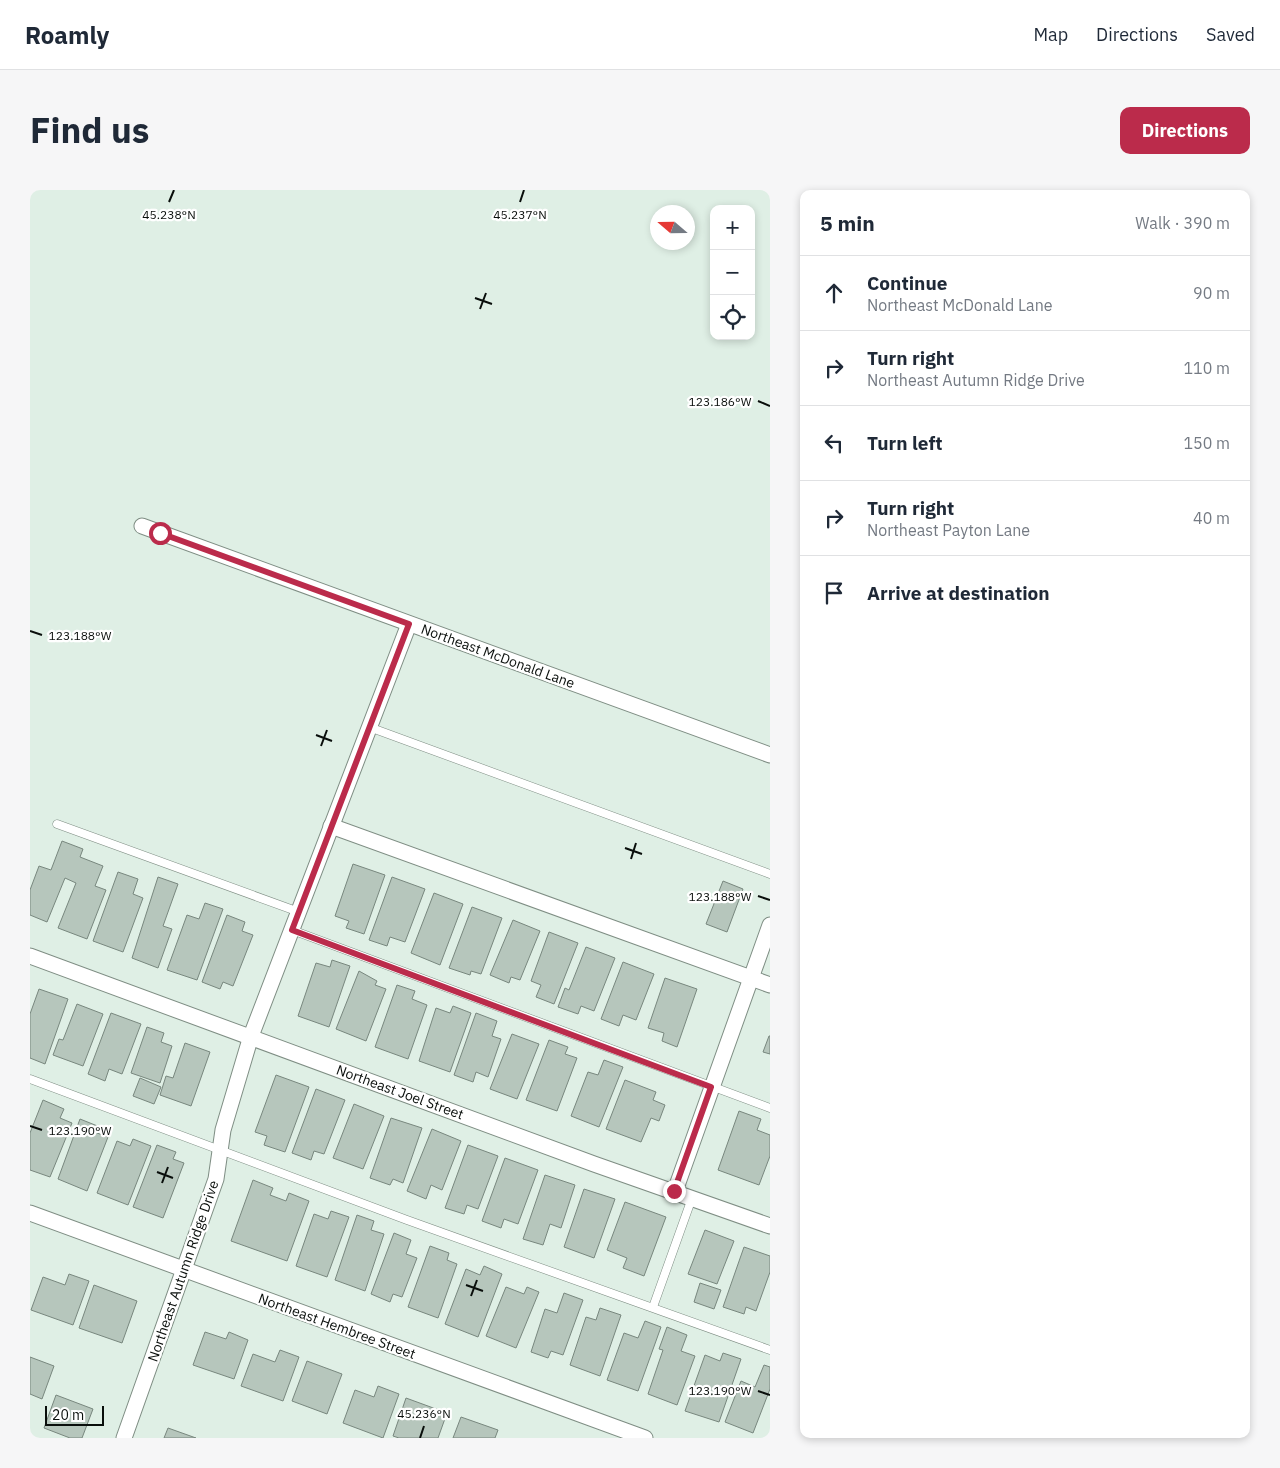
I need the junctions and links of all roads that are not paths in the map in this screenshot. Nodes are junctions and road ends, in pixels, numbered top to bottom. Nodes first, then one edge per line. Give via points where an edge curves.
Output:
1 (142, 526) dead end
2 (409, 624) junction
3 (369, 727) junction
4 (770, 755) edge
5 (57, 824) dead end
6 (331, 826) junction
7 (770, 874) edge
8 (299, 912) junction
9 (770, 924) edge
10 (292, 930) junction
11 (30, 956) edge
12 (751, 978) junction
13 (770, 985) edge
14 (251, 1036) junction
15 (30, 1079) edge
16 (711, 1087) junction
17 (770, 1108) edge
18 (220, 1150) junction
19 (674, 1191) junction
20 (692, 1197) junction
21 (30, 1213) edge
22 (770, 1226) edge
23 (185, 1270) junction
24 (653, 1306) junction
25 (770, 1350) edge
26 (124, 1438) edge
27 (645, 1438) edge

1 - 2 street, Northeast McDonald Lane
2 - 3 street, Northeast Autumn Ridge Drive
2 - 4 street, Northeast McDonald Lane
3 - 6 street, Northeast Autumn Ridge Drive
3 - 7 lane
5 - 8 lane
6 - 8 street, Northeast Autumn Ridge Drive
6 - 12 street
8 - 10 street, Northeast Autumn Ridge Drive
9 - 12 street
10 - 14 street, Northeast Autumn Ridge Drive
10 - 16 lane
11 - 14 street, Northeast Joel Street
12 - 13 street
12 - 16 street
14 - 18 street, Northeast Autumn Ridge Drive
14 - 19 street, Northeast Joel Street
15 - 18 lane
16 - 17 lane
16 - 19 street
18 - 23 street, Northeast Autumn Ridge Drive via 216,1179
18 - 24 lane
19 - 20 street, Northeast Joel Street
20 - 22 street, Northeast Joel Street
20 - 24 lane
21 - 23 street, Northeast Hembree Street
23 - 26 street, Northeast Autumn Ridge Drive
23 - 27 street, Northeast Hembree Street
24 - 25 lane

